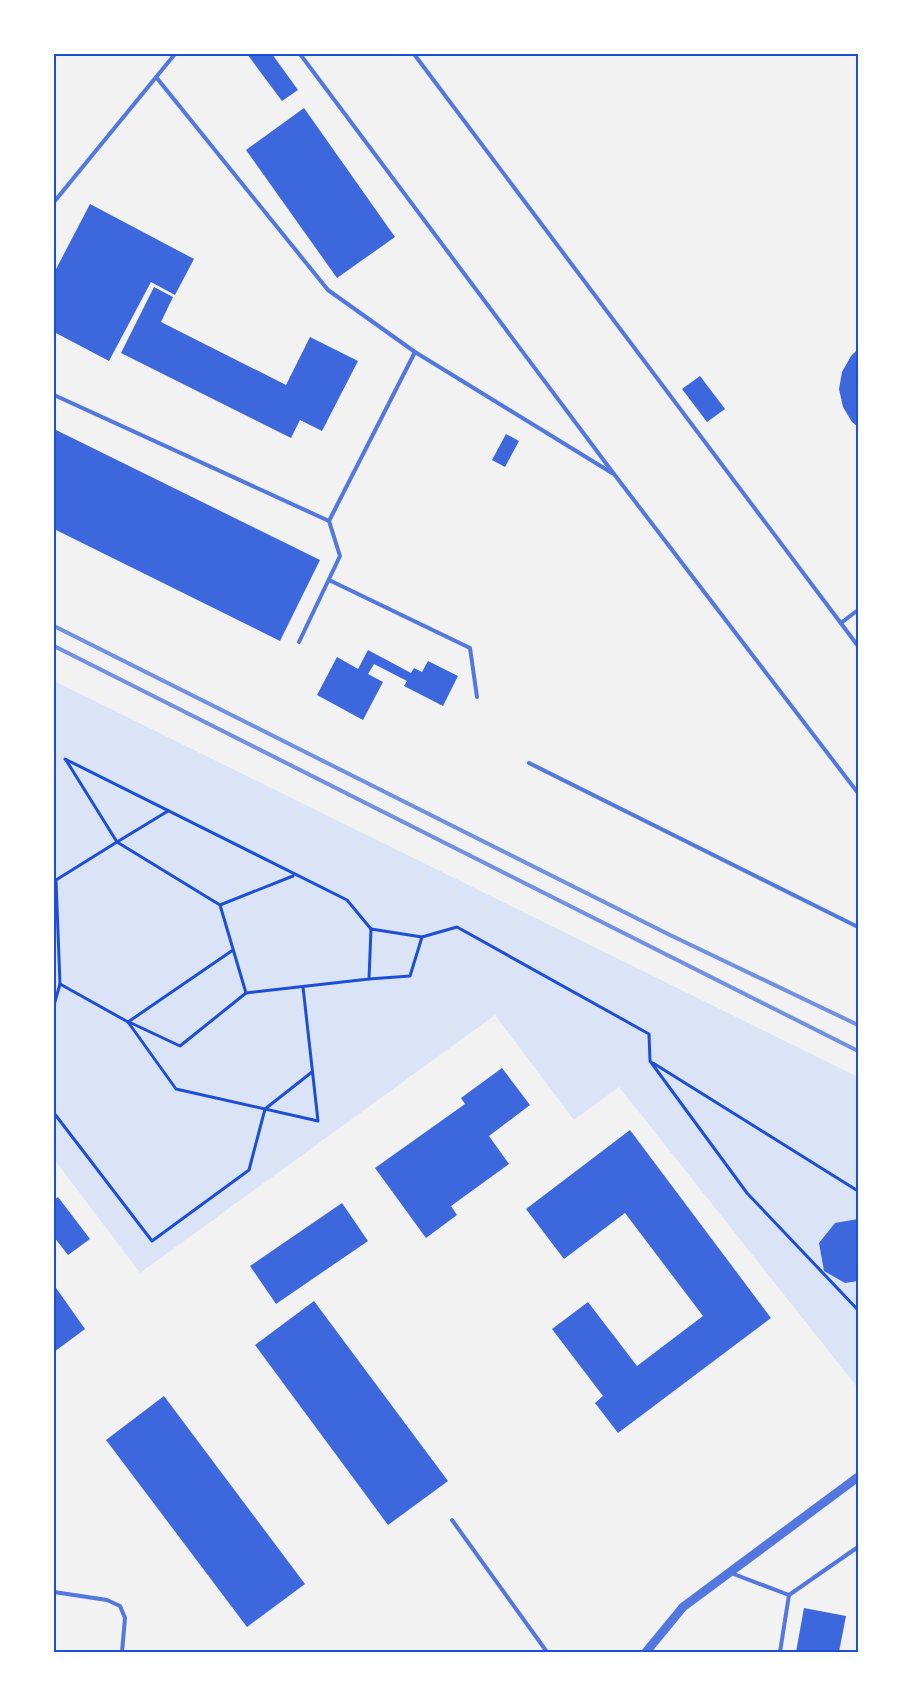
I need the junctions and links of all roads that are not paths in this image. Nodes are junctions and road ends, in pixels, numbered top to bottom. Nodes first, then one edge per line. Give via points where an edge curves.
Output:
1 (175, 54) edge
2 (300, 54) edge
3 (414, 54) edge
4 (156, 77) junction
5 (54, 202) edge
6 (414, 352) junction
7 (54, 395) edge
8 (614, 474) junction
9 (329, 521) junction
10 (329, 580) junction
11 (858, 610) edge
12 (841, 623) junction
13 (299, 642) dead end
14 (858, 646) edge
15 (477, 697) dead end
16 (529, 763) dead end
17 (858, 793) edge
18 (858, 927) edge
19 (858, 1477) edge
20 (452, 1520) dead end
21 (858, 1547) edge
22 (729, 1572) junction
23 (54, 1592) edge
24 (789, 1595) junction
25 (122, 1652) edge
26 (547, 1652) edge
27 (646, 1652) edge
28 (780, 1652) edge

1 - 4 lane
2 - 8 lane
3 - 12 lane
4 - 5 lane
4 - 6 lane via 328,290
6 - 8 lane
6 - 9 lane
7 - 9 lane
8 - 17 lane
9 - 10 lane via 340,556
10 - 13 lane
10 - 15 lane via 470,648
11 - 12 lane
12 - 14 lane
16 - 18 lane
19 - 22 street
20 - 26 lane
21 - 24 lane
22 - 24 lane
22 - 27 street via 683,1607
23 - 25 lane via 106,1600 120,1606 125,1618
24 - 28 lane

